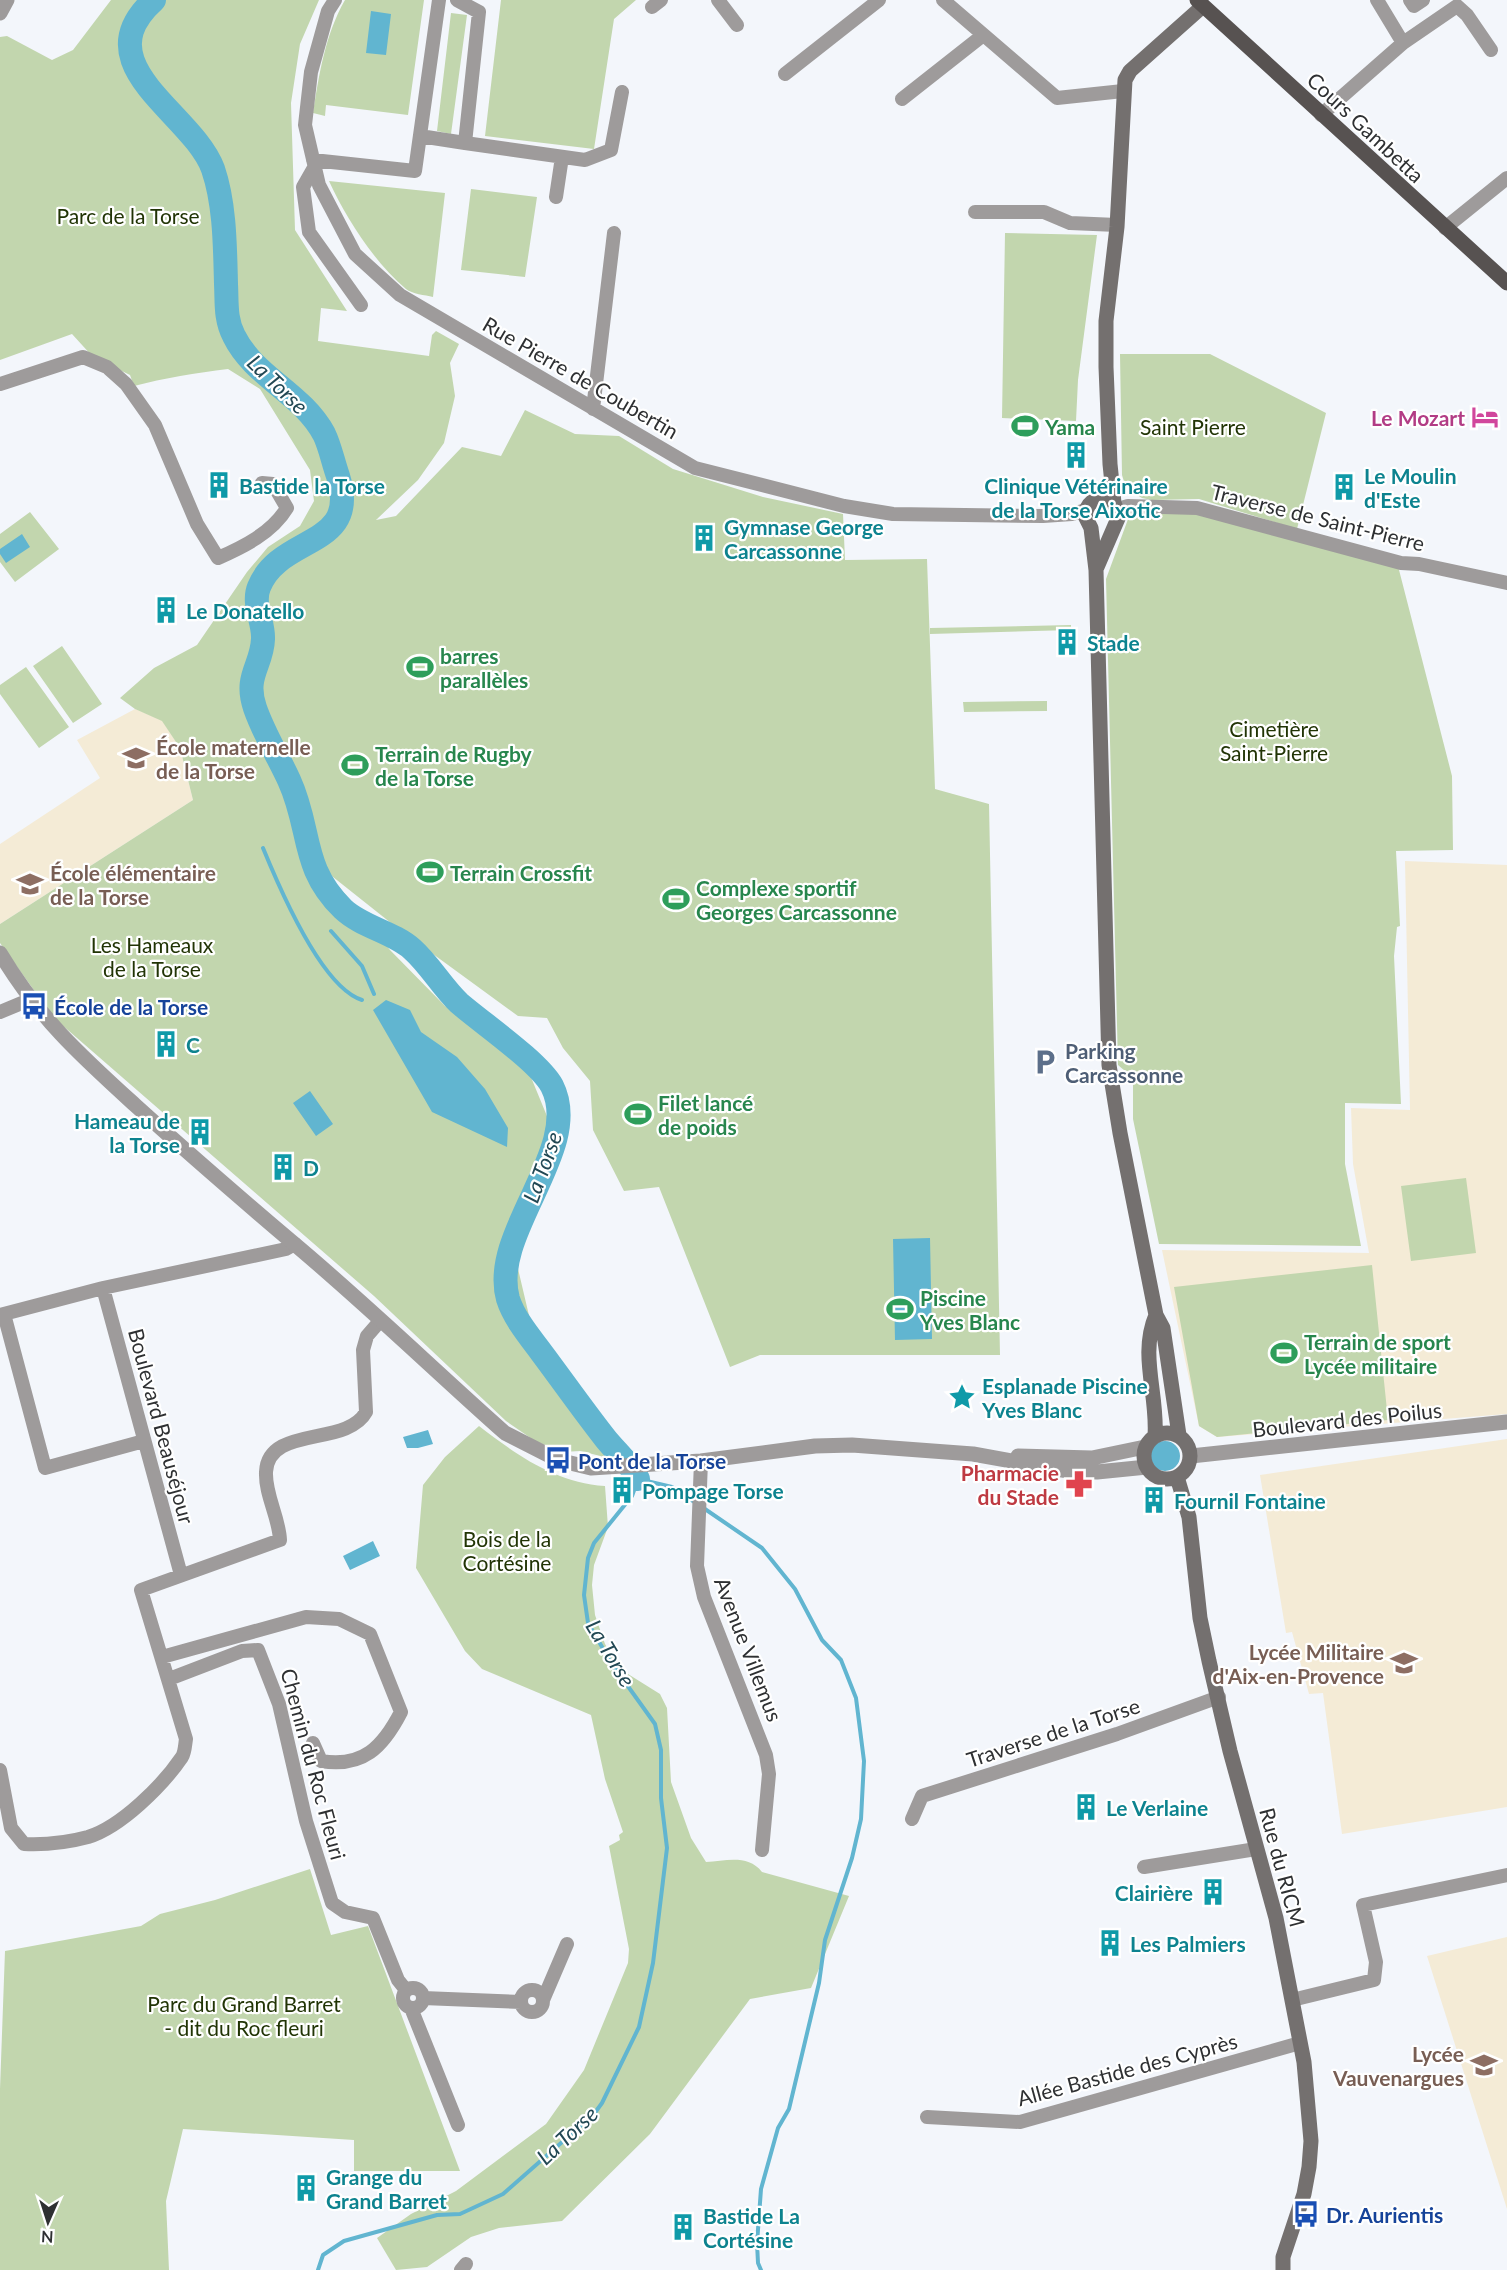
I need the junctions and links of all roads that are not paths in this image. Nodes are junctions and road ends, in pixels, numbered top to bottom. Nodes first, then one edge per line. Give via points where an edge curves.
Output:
1 (7, 0) edge
2 (335, 0) edge
3 (439, 0) edge
4 (458, 0) edge
5 (718, 0) edge
6 (879, 0) edge
7 (944, 0) edge
8 (1377, 0) edge
9 (1410, 0) edge
10 (1423, 0) edge
11 (1200, 3) edge
12 (0, 13) edge
13 (737, 25) dead end
14 (981, 36) junction
15 (1403, 43) junction
16 (1491, 50) dead end
17 (785, 74) dead end
18 (1123, 91) junction
19 (622, 92) dead end
20 (902, 99) dead end
21 (1321, 115) junction
22 (420, 136) junction
23 (465, 143) junction
24 (562, 157) junction
25 (314, 163) junction
26 (1507, 178) edge
27 (556, 197) dead end
28 (975, 212) dead end
29 (1117, 225) junction
30 (1445, 228) junction
31 (614, 233) dead end
32 (1507, 283) edge
33 (361, 305) dead end
34 (0, 384) edge
35 (593, 409) junction
36 (262, 483) dead end
37 (1111, 504) junction
38 (1083, 518) junction
39 (1112, 529) junction
40 (1096, 570) junction
41 (1507, 583) edge
42 (0, 953) edge
43 (0, 961) edge
44 (13, 974) junction
45 (29, 1000) junction
46 (0, 1012) edge
47 (295, 1244) junction
48 (103, 1288) junction
49 (2, 1314) edge
50 (1156, 1316) junction
51 (380, 1321) junction
52 (1507, 1422) edge
53 (1179, 1435) junction
54 (144, 1441) junction
55 (1150, 1441) junction
56 (1191, 1456) junction
57 (997, 1457) junction
58 (701, 1461) junction
59 (1147, 1467) junction
60 (1177, 1477) junction
61 (181, 1575) junction
62 (162, 1657) junction
63 (169, 1679) junction
64 (1219, 1698) junction
65 (312, 1743) dead end
66 (0, 1770) edge
67 (912, 1819) dead end
68 (1256, 1849) junction
69 (762, 1850) dead end
70 (1144, 1867) dead end
71 (1507, 1875) edge
72 (567, 1944) dead end
73 (406, 1990) junction
74 (423, 1998) junction
75 (1292, 2000) junction
76 (411, 2008) junction
77 (1300, 2043) junction
78 (927, 2117) dead end
79 (458, 2125) dead end
80 (1283, 2270) edge

1 - 12 street
2 - 25 street, Rue Pierre de Coubertin via 328,11 311,72 305,125
3 - 22 street
4 - 23 street via 479,12
5 - 13 street
6 - 17 street
7 - 14 street
8 - 15 street
9 - 10 street via 1414,6
11 - 18 main road via 1130,71
11 - 21 main road, Cours Gambetta
14 - 18 street via 1057,98
14 - 20 street
15 - 16 street via 1457,6
15 - 21 street
18 - 29 main road
19 - 24 street via 611,150 585,160
21 - 30 main road, Cours Gambetta
22 - 23 street
22 - 25 street via 415,171
23 - 24 street
24 - 27 street
25 - 33 street via 303,187 309,232
25 - 35 street, Rue Pierre de Coubertin via 319,185 355,254 400,295
26 - 30 street
28 - 29 street via 1044,212 1070,223
29 - 37 main road via 1106,321
30 - 32 main road, Cours Gambetta
31 - 35 street
34 - 36 street via 83,357 107,367 126,384 155,424 197,524 218,558 247,545 287,508 273,484
35 - 38 street, Rue Pierre de Coubertin via 695,468 844,506 892,514
37 - 38 main road via 1091,502
37 - 39 main road via 1118,521
37 - 41 street, Traverse de Saint-Pierre via 1197,508 1401,563
38 - 39 main road via 1100,532
38 - 40 main road
39 - 40 main road
40 - 50 main road via 1109,1065
42 - 44 street
43 - 44 street
44 - 45 street
45 - 46 street
45 - 47 street via 105,1078
47 - 48 street
47 - 51 street
48 - 49 street
48 - 54 street, Boulevard Beauséjour
49 - 54 street via 45,1468
50 - 53 main road via 1163,1328
50 - 55 main road via 1150,1331 1148,1362 1156,1421
51 - 58 street via 505,1433 538,1452 591,1468
51 - 61 street via 367,1336 363,1350 366,1412 362,1420 345,1429 283,1445 269,1459 267,1482 280,1540
52 - 56 street, Boulevard des Poilus
53 - 55 main road via 1167,1432
53 - 56 main road via 1188,1444
54 - 61 street, Boulevard Beauséjour
55 - 57 street via 1092,1458
55 - 59 main road via 1144,1461
56 - 60 main road via 1187,1469
57 - 58 street via 852,1445
57 - 59 street via 1068,1471
58 - 69 street, Avenue Villemus via 697,1566 704,1597 766,1755 769,1774
59 - 60 main road via 1164,1479
60 - 64 main road, Rue du RICM via 1189,1517 1200,1618
61 - 62 street via 141,1590
62 - 63 street
62 - 65 street via 306,1617 339,1619 370,1634 401,1712 392,1729 364,1756 341,1764 321,1761
63 - 66 street via 186,1739 184,1755 155,1789 118,1821 90,1836 51,1845 24,1844 11,1828
63 - 73 street, Chemin du Roc Fleuri via 249,1649 258,1650 279,1704 306,1821 330,1898 340,1910 373,1918 398,1980
64 - 67 street, Traverse de la Torse via 922,1796
64 - 68 main road, Rue du RICM
68 - 70 street
68 - 75 main road, Rue du RICM via 1276,1918
71 - 75 street via 1362,1905 1376,1962 1374,1980
72 - 74 street via 543,2000 540,1993 530,1991 521,2002
73 - 74 street via 418,1989
73 - 76 street via 402,2001
74 - 76 street via 418,2007
75 - 77 main road, Rue du RICM
76 - 79 street
77 - 78 street, Allée Bastide des Cyprès via 1020,2122
77 - 80 main road, Rue du RICM via 1311,2141 1304,2194 1283,2257

